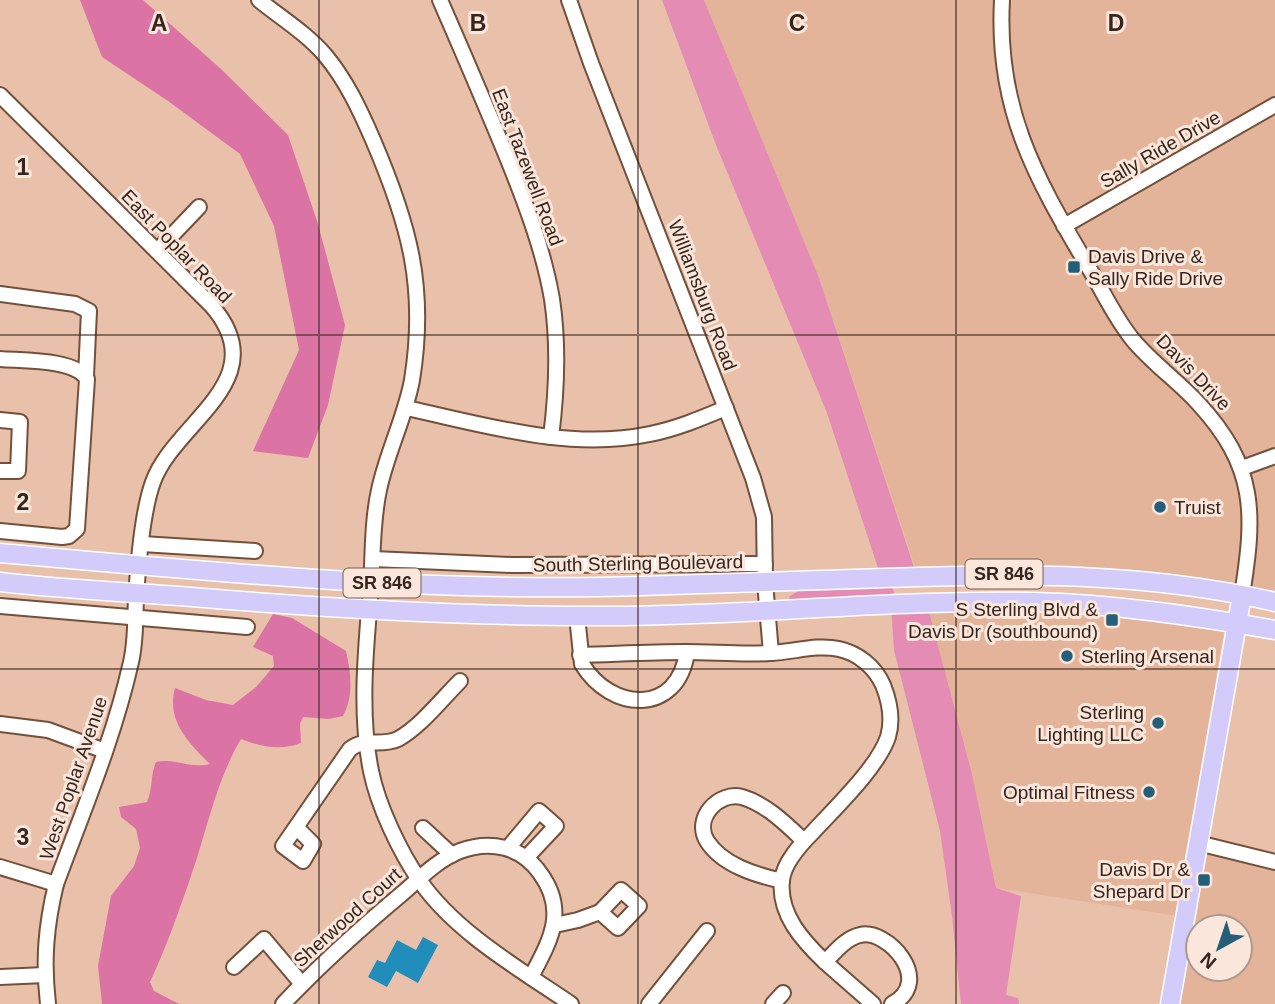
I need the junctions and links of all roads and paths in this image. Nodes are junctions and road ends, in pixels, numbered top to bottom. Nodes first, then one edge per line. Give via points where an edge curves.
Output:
1 (259, 0) edge
2 (440, 0) edge
3 (569, 0) edge
4 (1002, 0) edge
5 (0, 95) edge
6 (1275, 105) edge
7 (199, 207) dead end
8 (1064, 226) junction
9 (157, 251) junction
10 (0, 295) edge
11 (0, 359) edge
12 (86, 378) junction
13 (406, 408) junction
14 (726, 408) junction
15 (0, 420) edge
16 (551, 437) junction
17 (1275, 456) edge
18 (1242, 468) junction
19 (0, 471) edge
20 (0, 531) edge
21 (142, 544) junction
22 (255, 551) dead end
23 (0, 553) edge
24 (373, 559) junction
25 (140, 565) junction
26 (765, 573) junction
27 (371, 582) junction
28 (0, 583) edge
29 (136, 593) junction
30 (1242, 595) junction
31 (1275, 602) edge
32 (0, 606) edge
33 (369, 610) junction
34 (769, 612) junction
35 (577, 616) junction
36 (135, 618) junction
37 (1237, 624) junction
38 (247, 627) dead end
39 (1275, 630) edge
40 (687, 652) junction
41 (771, 653) junction
42 (580, 655) junction
43 (460, 681) dead end
44 (0, 724) edge
45 (368, 741) junction
46 (105, 751) junction
47 (296, 827) dead end
48 (423, 828) dead end
49 (804, 841) junction
50 (1198, 843) junction
51 (508, 848) junction
52 (452, 855) junction
53 (526, 858) junction
54 (1275, 862) edge
55 (0, 867) edge
56 (418, 879) junction
57 (782, 881) junction
58 (56, 884) junction
59 (600, 912) dead end
60 (555, 925) junction
61 (707, 932) dead end
62 (825, 962) junction
63 (234, 967) dead end
64 (45, 975) junction
65 (0, 977) edge
66 (531, 977) junction
67 (302, 984) junction
68 (48, 1004) edge
69 (283, 1004) edge
70 (571, 1004) edge
71 (649, 1004) edge
72 (873, 1004) edge
73 (892, 1004) edge
74 (1170, 1004) edge

1 - 13 street via 335,67 397,197 417,294
2 - 16 street, East Tazewell Road via 496,130 544,263 557,360
3 - 14 street, Williamsburg Road
4 - 8 street, Davis Drive via 1002,46 1016,122 1033,168
5 - 9 street, East Poplar Road
6 - 8 street, Sally Ride Drive
7 - 9 street
8 - 18 street, Davis Drive via 1132,339 1198,403 1220,429
9 - 21 street, East Poplar Road via 216,310 232,356 220,393 157,472 149,493
10 - 12 street via 75,303 89,311
11 - 12 street via 65,365 82,371
12 - 20 street via 77,529 69,536
13 - 16 street via 513,433
13 - 24 street via 379,489
14 - 16 street via 639,436
14 - 26 street, Williamsburg Road via 764,516
15 - 19 street via 20,422 18,471
17 - 18 street
18 - 30 street, Davis Drive via 1251,529
21 - 22 street
21 - 25 street, East Poplar Road
23 - 25 main road, South Sterling Boulevard / SR 846
24 - 26 street
24 - 27 street
25 - 27 main road, South Sterling Boulevard / SR 846
25 - 29 street, West Poplar Avenue
26 - 27 main road, South Sterling Boulevard / SR 846 via 544,586
26 - 30 main road, South Sterling Boulevard / SR 846 via 1068,575 1135,579
26 - 34 street, Williamsburg Road
27 - 33 street
28 - 29 main road, SR 846
29 - 33 main road, SR 846
29 - 36 street, West Poplar Avenue
30 - 31 main road, South Sterling Boulevard / SR 846
30 - 37 main road, Davis Drive
32 - 36 street
33 - 35 main road, SR 846
33 - 45 street
34 - 35 main road, SR 846
34 - 37 main road, SR 846 via 1034,602 1124,608
34 - 41 street, Williamsburg Road
35 - 42 street
36 - 38 street
36 - 46 street, West Poplar Avenue via 131,662
37 - 39 main road, SR 846
37 - 50 main road, Davis Drive
40 - 41 street
40 - 42 street
40 - 42 street via 683,670 670,688 659,697 641,701 601,686 586,671
41 - 49 street via 827,647 850,652 867,663 887,697 890,716 883,747 852,791
43 - 45 street via 409,732 384,743
44 - 46 street via 48,730
45 - 47 street via 350,749
45 - 56 street via 377,793
46 - 58 street, West Poplar Avenue
48 - 52 street
49 - 57 street
49 - 57 street via 769,811 744,798 722,798 710,809 704,830 712,848 743,869
50 - 54 street
50 - 74 main road, Davis Drive
51 - 52 street via 483,846
51 - 53 street
51 - 53 street via 539,811 556,825
52 - 56 street, Sherwood Court
53 - 60 street via 548,886
55 - 58 street
56 - 66 street via 455,920
56 - 67 street, Sherwood Court
57 - 62 street via 793,925
58 - 64 street, West Poplar Avenue via 47,925
59 - 60 street
60 - 66 street
61 - 71 street
62 - 72 street
62 - 73 street via 860,935 882,940 910,972 906,992
63 - 67 street, Sherwood Court via 264,939
64 - 65 street
64 - 68 street, West Poplar Avenue
66 - 70 street
67 - 69 street, Sherwood Court

